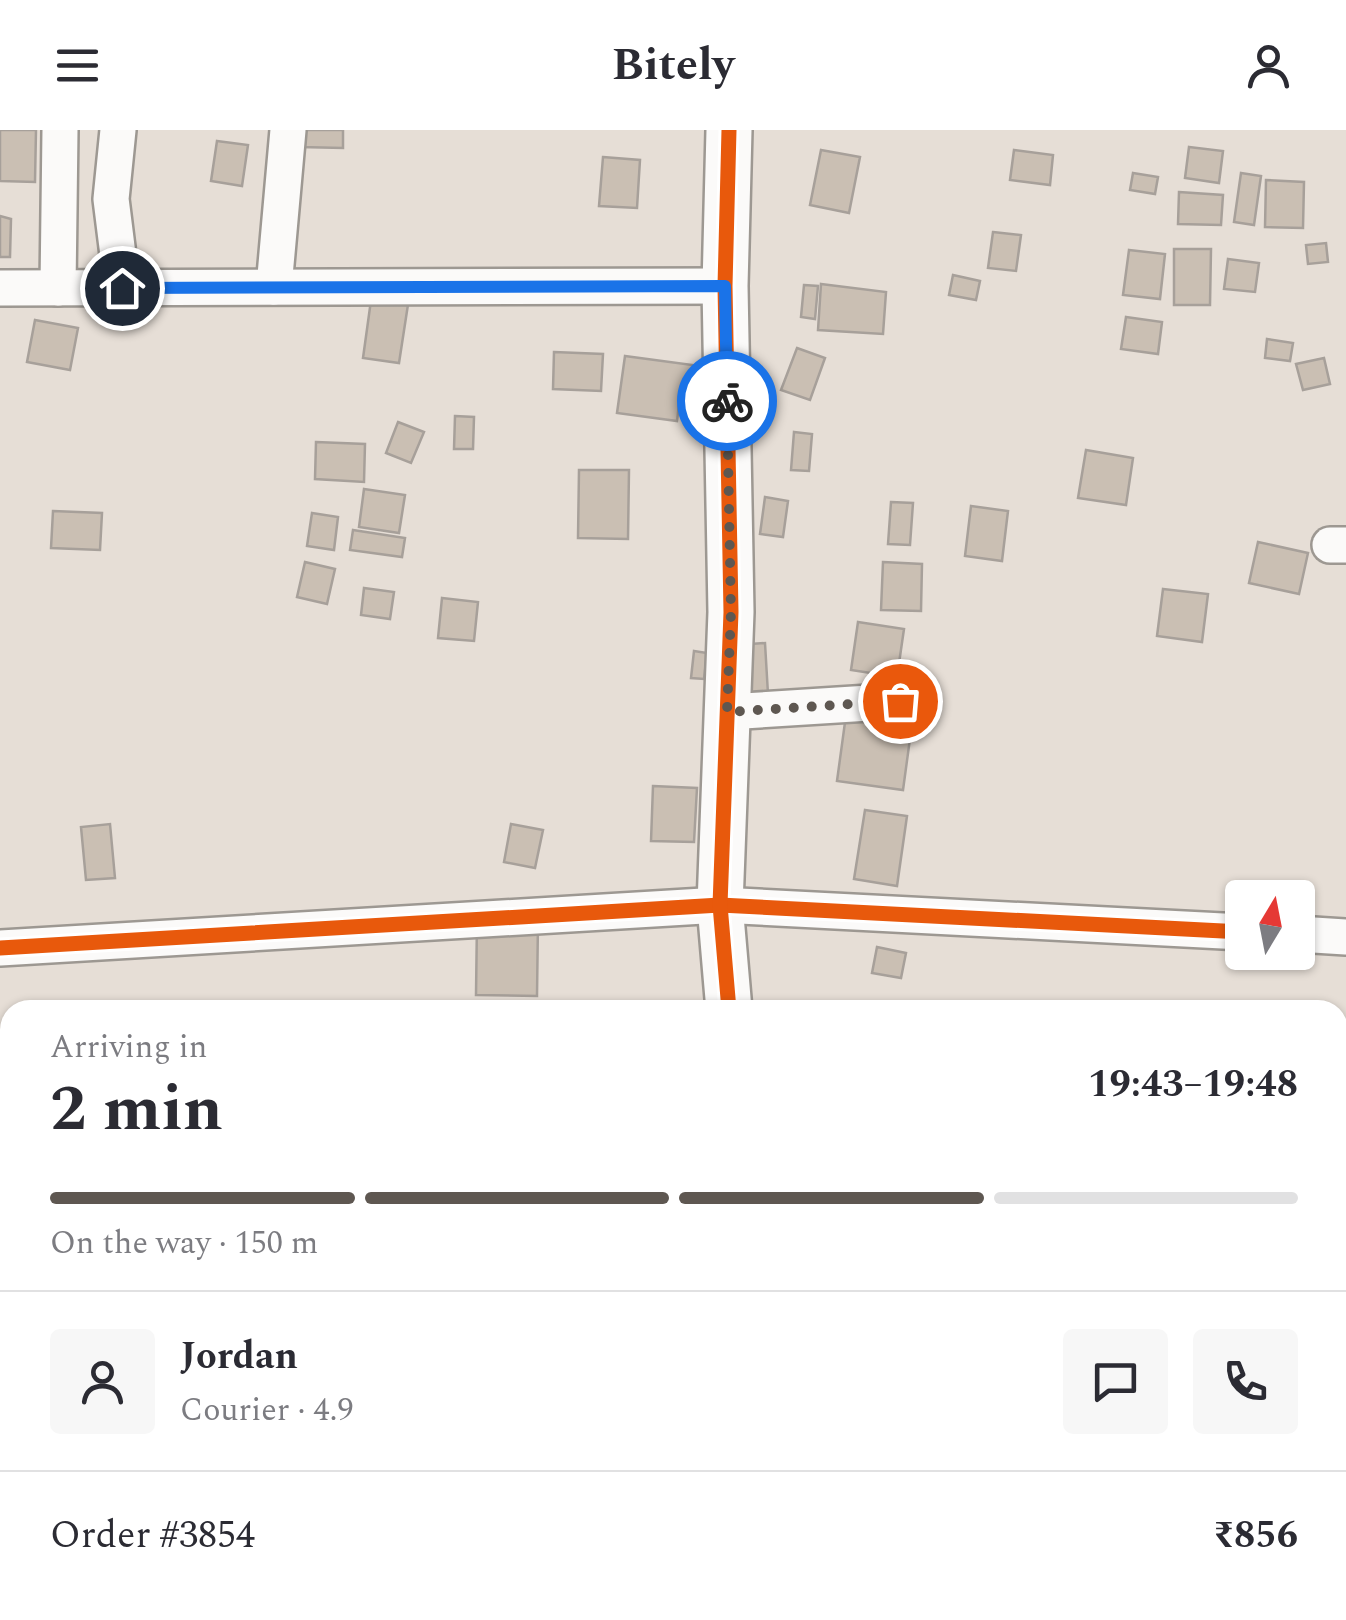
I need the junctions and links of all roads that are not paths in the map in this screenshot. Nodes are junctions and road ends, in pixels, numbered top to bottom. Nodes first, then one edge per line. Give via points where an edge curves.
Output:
1 (60, 130) edge
2 (118, 130) edge
3 (288, 130) edge
4 (729, 130) edge
5 (725, 286) junction
6 (274, 287) junction
7 (0, 288) edge
8 (58, 288) junction
9 (122, 288) junction
10 (900, 701) dead end
11 (727, 712) junction
12 (720, 905) junction
13 (1225, 931) edge
14 (1315, 935) edge
15 (1346, 937) edge
16 (0, 948) edge
17 (728, 1000) edge

1 - 8 street
2 - 9 street via 111,199
3 - 6 street
4 - 5 street
5 - 6 street
5 - 11 street
6 - 9 street
7 - 8 street
8 - 9 street
10 - 11 street
11 - 12 street
12 - 13 street
12 - 16 street
12 - 17 street
14 - 15 street

